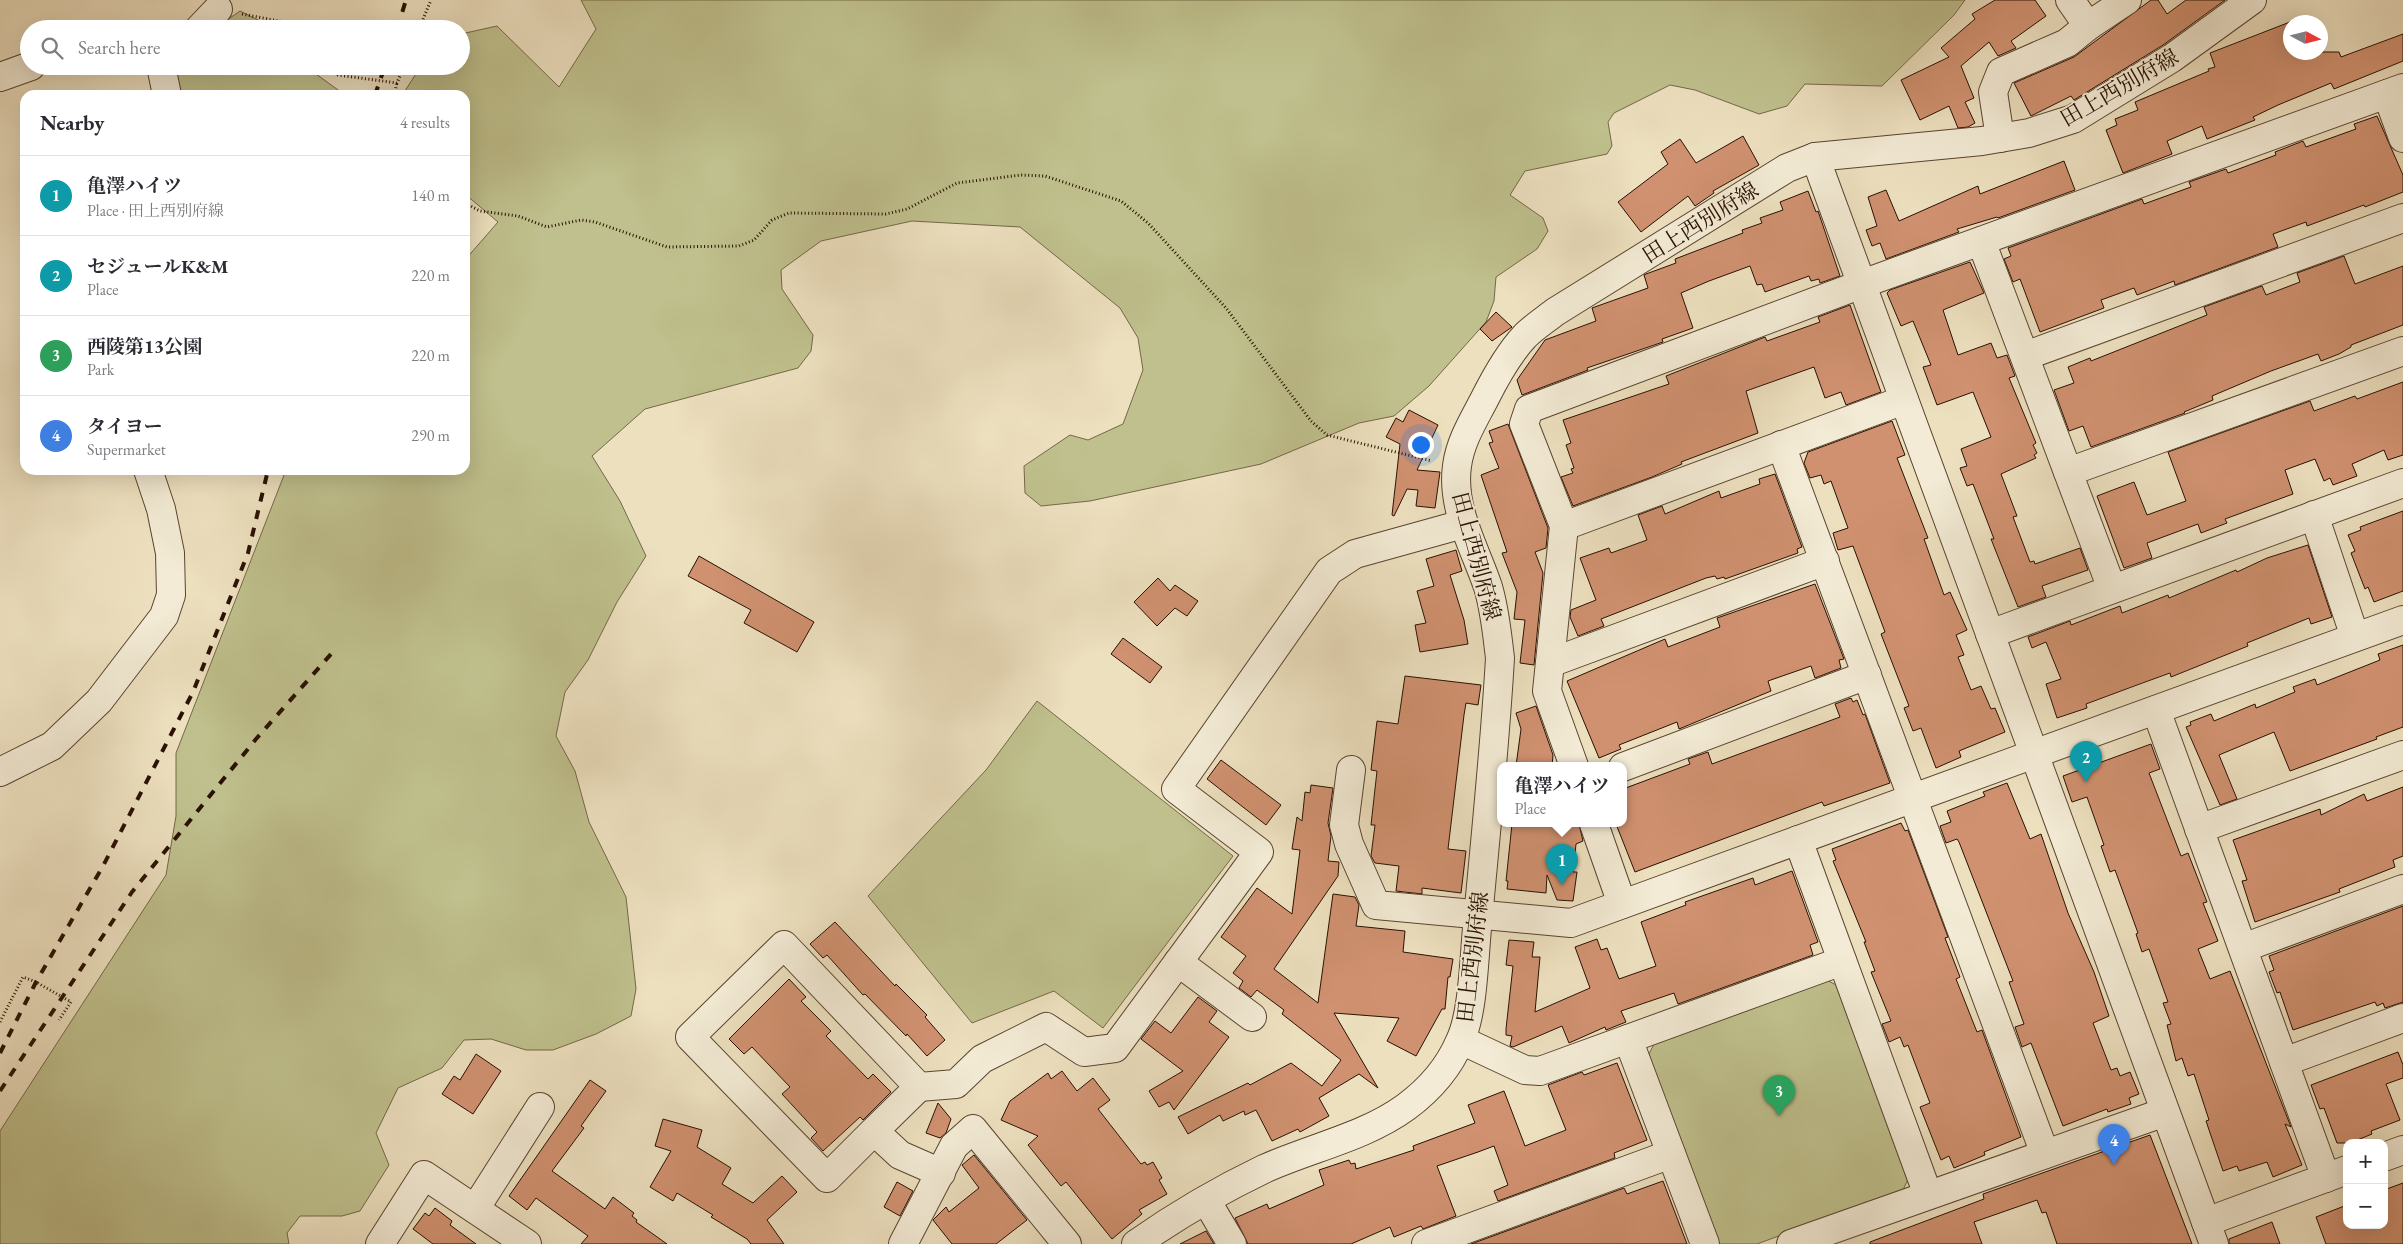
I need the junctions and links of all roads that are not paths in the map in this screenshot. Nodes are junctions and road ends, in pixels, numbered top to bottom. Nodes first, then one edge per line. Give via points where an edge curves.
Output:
1 (2070, 0) edge
2 (2127, 0) edge
3 (2243, 3) edge
4 (218, 9) road end
5 (207, 20) edge
6 (2088, 26) junction
7 (20, 70) edge
8 (161, 75) edge
9 (0, 77) edge
10 (166, 90) edge
11 (2395, 91) edge
12 (2000, 138) junction
13 (2403, 138) edge
14 (1815, 157) junction
15 (2403, 218) edge
16 (1981, 241) junction
17 (1862, 284) junction
18 (2403, 351) edge
19 (2024, 356) junction
20 (1904, 400) junction
21 (1781, 445) junction
22 (2068, 472) junction
23 (150, 475) edge
24 (2403, 483) edge
25 (2314, 516) junction
26 (1464, 524) junction
27 (1564, 526) junction
28 (1825, 561) junction
29 (2112, 589) junction
30 (2403, 620) edge
31 (1990, 634) junction
32 (2355, 637) junction
33 (1550, 663) junction
34 (1867, 675) junction
35 (2156, 710) junction
36 (2034, 754) junction
37 (2403, 755) edge
38 (1573, 762) edge
39 (1627, 765) edge
40 (1351, 770) dead end
41 (0, 772) edge
42 (1913, 798) junction
43 (1595, 827) edge
44 (2199, 828) junction
45 (1798, 840) junction
46 (2403, 889) edge
47 (1622, 904) junction
48 (1478, 915) junction
49 (2243, 948) junction
50 (1842, 961) junction
51 (1178, 962) junction
52 (1252, 1017) dead end
53 (2403, 1018) edge
54 (1628, 1039) junction
55 (1461, 1040) junction
56 (2284, 1062) junction
57 (919, 1087) junction
58 (540, 1107) dead end
59 (2165, 1112) junction
60 (874, 1130) junction
61 (2403, 1150) edge
62 (1671, 1154) junction
63 (2045, 1154) junction
64 (2388, 1155) edge
65 (941, 1173) junction
66 (2336, 1174) edge
67 (1928, 1195) junction
68 (1206, 1200) junction
69 (475, 1209) junction
70 (2210, 1233) edge
71 (1807, 1241) edge
72 (380, 1244) edge
73 (527, 1244) edge
74 (903, 1244) edge
75 (1067, 1244) edge
76 (1136, 1244) edge
77 (1232, 1244) edge
78 (1426, 1244) edge
79 (1705, 1244) edge

1 - 6 street
2 - 6 street
3 - 12 street, 田上西別府線 via 2172,58 2073,119
4 - 5 street
6 - 12 street via 2067,42 2002,72 1993,92
7 - 9 street
8 - 10 street
11 - 13 street
11 - 16 street
12 - 14 street, 田上西別府線
14 - 17 street
14 - 26 street, 田上西別府線 via 1787,168 1555,312 1525,336 1509,356 1464,440 1456,486
15 - 19 street
16 - 17 street
16 - 19 street
17 - 20 street
17 - 27 street via 1528,409 1524,424
18 - 22 street
19 - 22 street
20 - 21 street
20 - 31 street
21 - 27 street
21 - 28 street
22 - 29 street
23 - 41 street via 161,509 170,554 171,595 164,616 99,701 52,746
24 - 25 street
25 - 29 street
25 - 32 street
26 - 48 street, 田上西別府線 via 1488,587 1500,658
26 - 51 street via 1355,554 1329,571 1176,789 1259,852
27 - 33 street
28 - 33 street
28 - 34 street
29 - 31 street
30 - 32 street
31 - 36 street
32 - 35 street
33 - 38 street via 1547,691
34 - 39 street
34 - 42 street
35 - 36 street
35 - 44 street
36 - 42 street
36 - 59 street
37 - 44 street
40 - 48 street via 1344,825 1376,905
42 - 45 street
42 - 63 street
43 - 47 street
44 - 49 street
45 - 47 street
45 - 50 street
46 - 49 street
47 - 48 street via 1571,923
48 - 55 street, 田上西別府線 via 1468,1017
49 - 56 street
50 - 54 street
50 - 67 street
51 - 52 street
51 - 57 street via 1116,1048 1084,1052 1046,1027 982,1059 956,1084
53 - 56 street
54 - 55 street via 1540,1071 1525,1070
54 - 62 street
55 - 68 street, 田上西別府線 via 1433,1083 1406,1107 1377,1124 1264,1169
56 - 66 street
57 - 60 street
57 - 60 street via 784,945 690,1037 827,1178
58 - 69 street
59 - 63 street
59 - 70 street
60 - 65 street via 900,1155
61 - 64 street
62 - 78 street
62 - 79 street
63 - 67 street
65 - 74 street
65 - 75 street via 954,1146 973,1129
66 - 70 street
67 - 71 street
68 - 76 street, 田上西別府線
68 - 77 street
69 - 72 street via 424,1175
69 - 73 street

